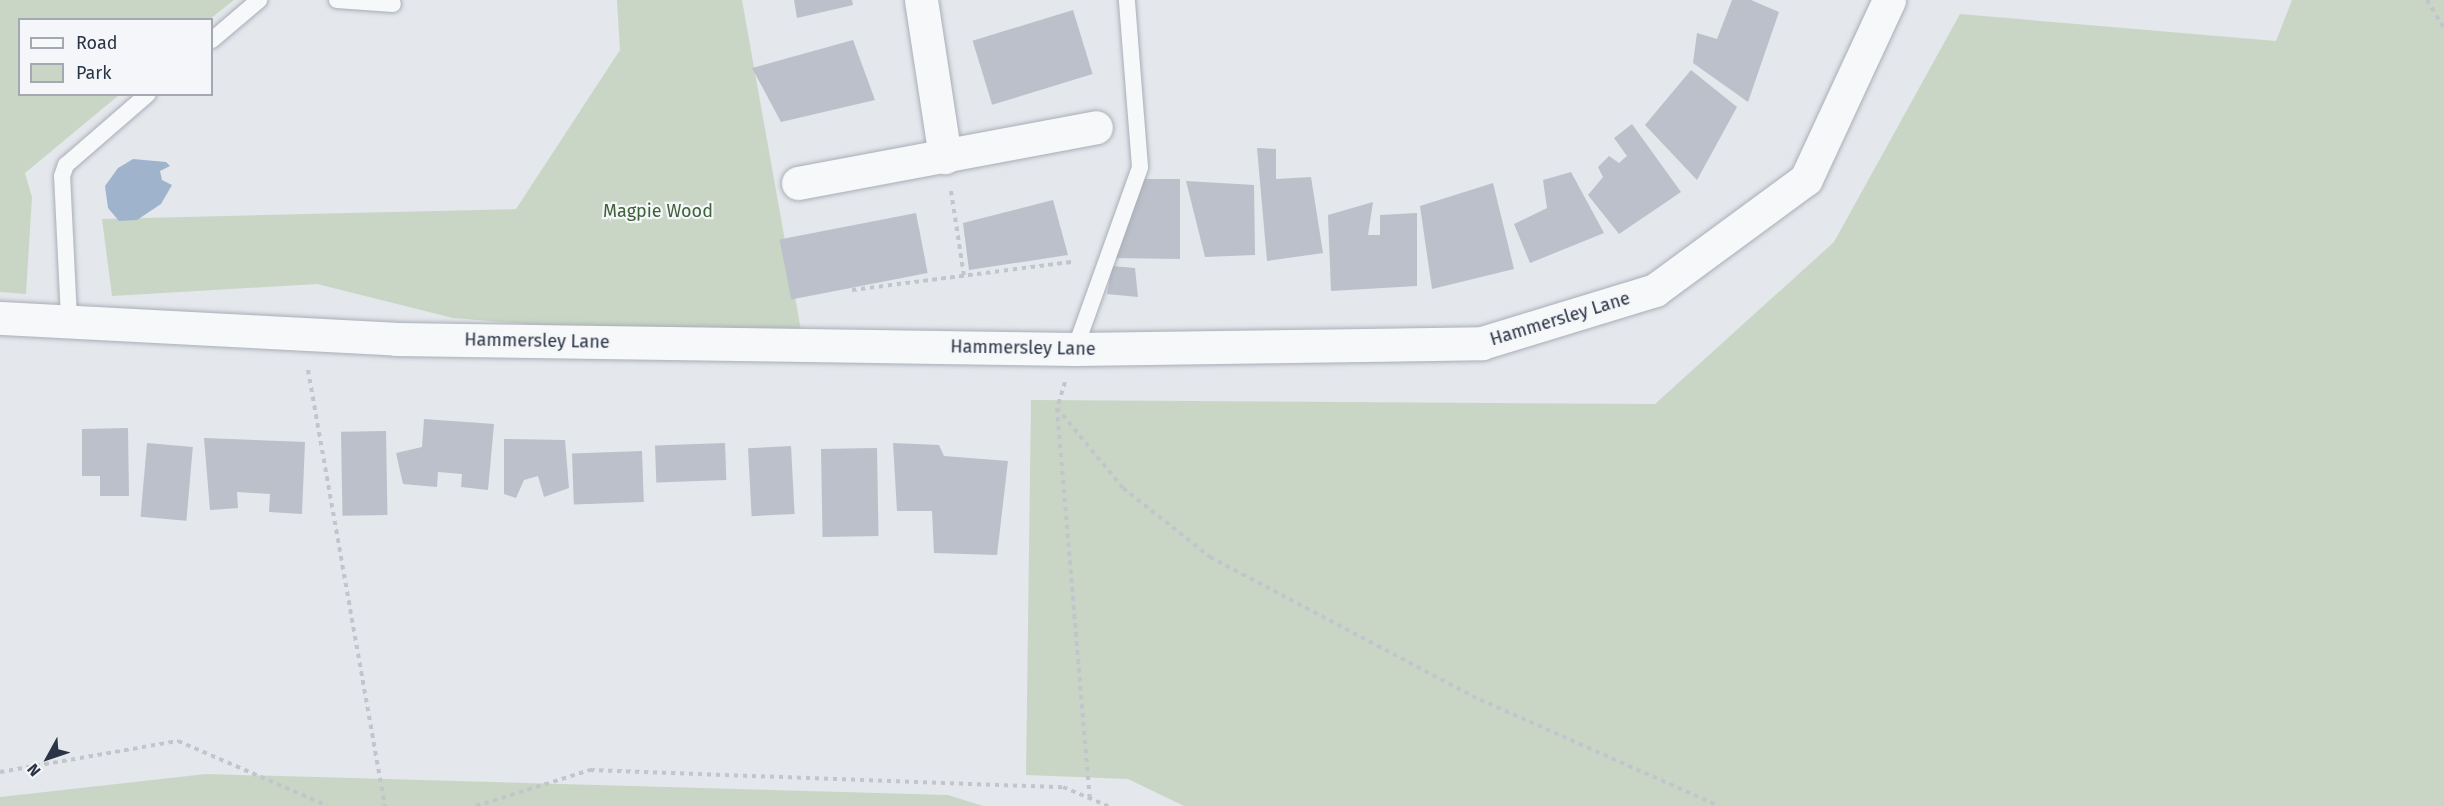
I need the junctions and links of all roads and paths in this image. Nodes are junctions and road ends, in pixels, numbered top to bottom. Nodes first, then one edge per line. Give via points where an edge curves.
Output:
1 (259, 0) edge
2 (337, 0) edge
3 (921, 0) edge
4 (1126, 0) edge
5 (1889, 0) edge
6 (2427, 0) edge
7 (393, 3) dead end
8 (2444, 28) edge
9 (213, 39) edge
10 (146, 96) edge
11 (1096, 128) dead end
12 (945, 157) junction
13 (798, 183) dead end
14 (1071, 262) dead end
15 (964, 276) junction
16 (852, 290) dead end
17 (0, 318) edge
18 (69, 318) junction
19 (293, 332) junction
20 (1075, 350) junction
21 (1057, 408) junction
22 (0, 772) edge
23 (1090, 798) junction
24 (328, 806) edge
25 (385, 806) edge
26 (476, 806) edge
27 (1108, 806) edge
28 (1719, 806) edge

1 - 9 lane
2 - 7 lane
3 - 12 street
4 - 20 lane via 1140,167
5 - 20 street, Hammersley Lane via 1806,179 1655,290 1482,343
6 - 8 path
10 - 18 lane via 66,165 62,176
11 - 12 street
12 - 13 street
12 - 15 path
14 - 15 path
15 - 16 path
17 - 18 street, Hammersley Lane
18 - 19 street, Hammersley Lane
19 - 20 street, Hammersley Lane
19 - 25 path via 313,381 362,698
20 - 21 path
21 - 23 path
21 - 28 path via 1123,488 1210,557 1473,696
22 - 24 path via 178,741
23 - 26 path via 1063,787 590,770
23 - 27 path

